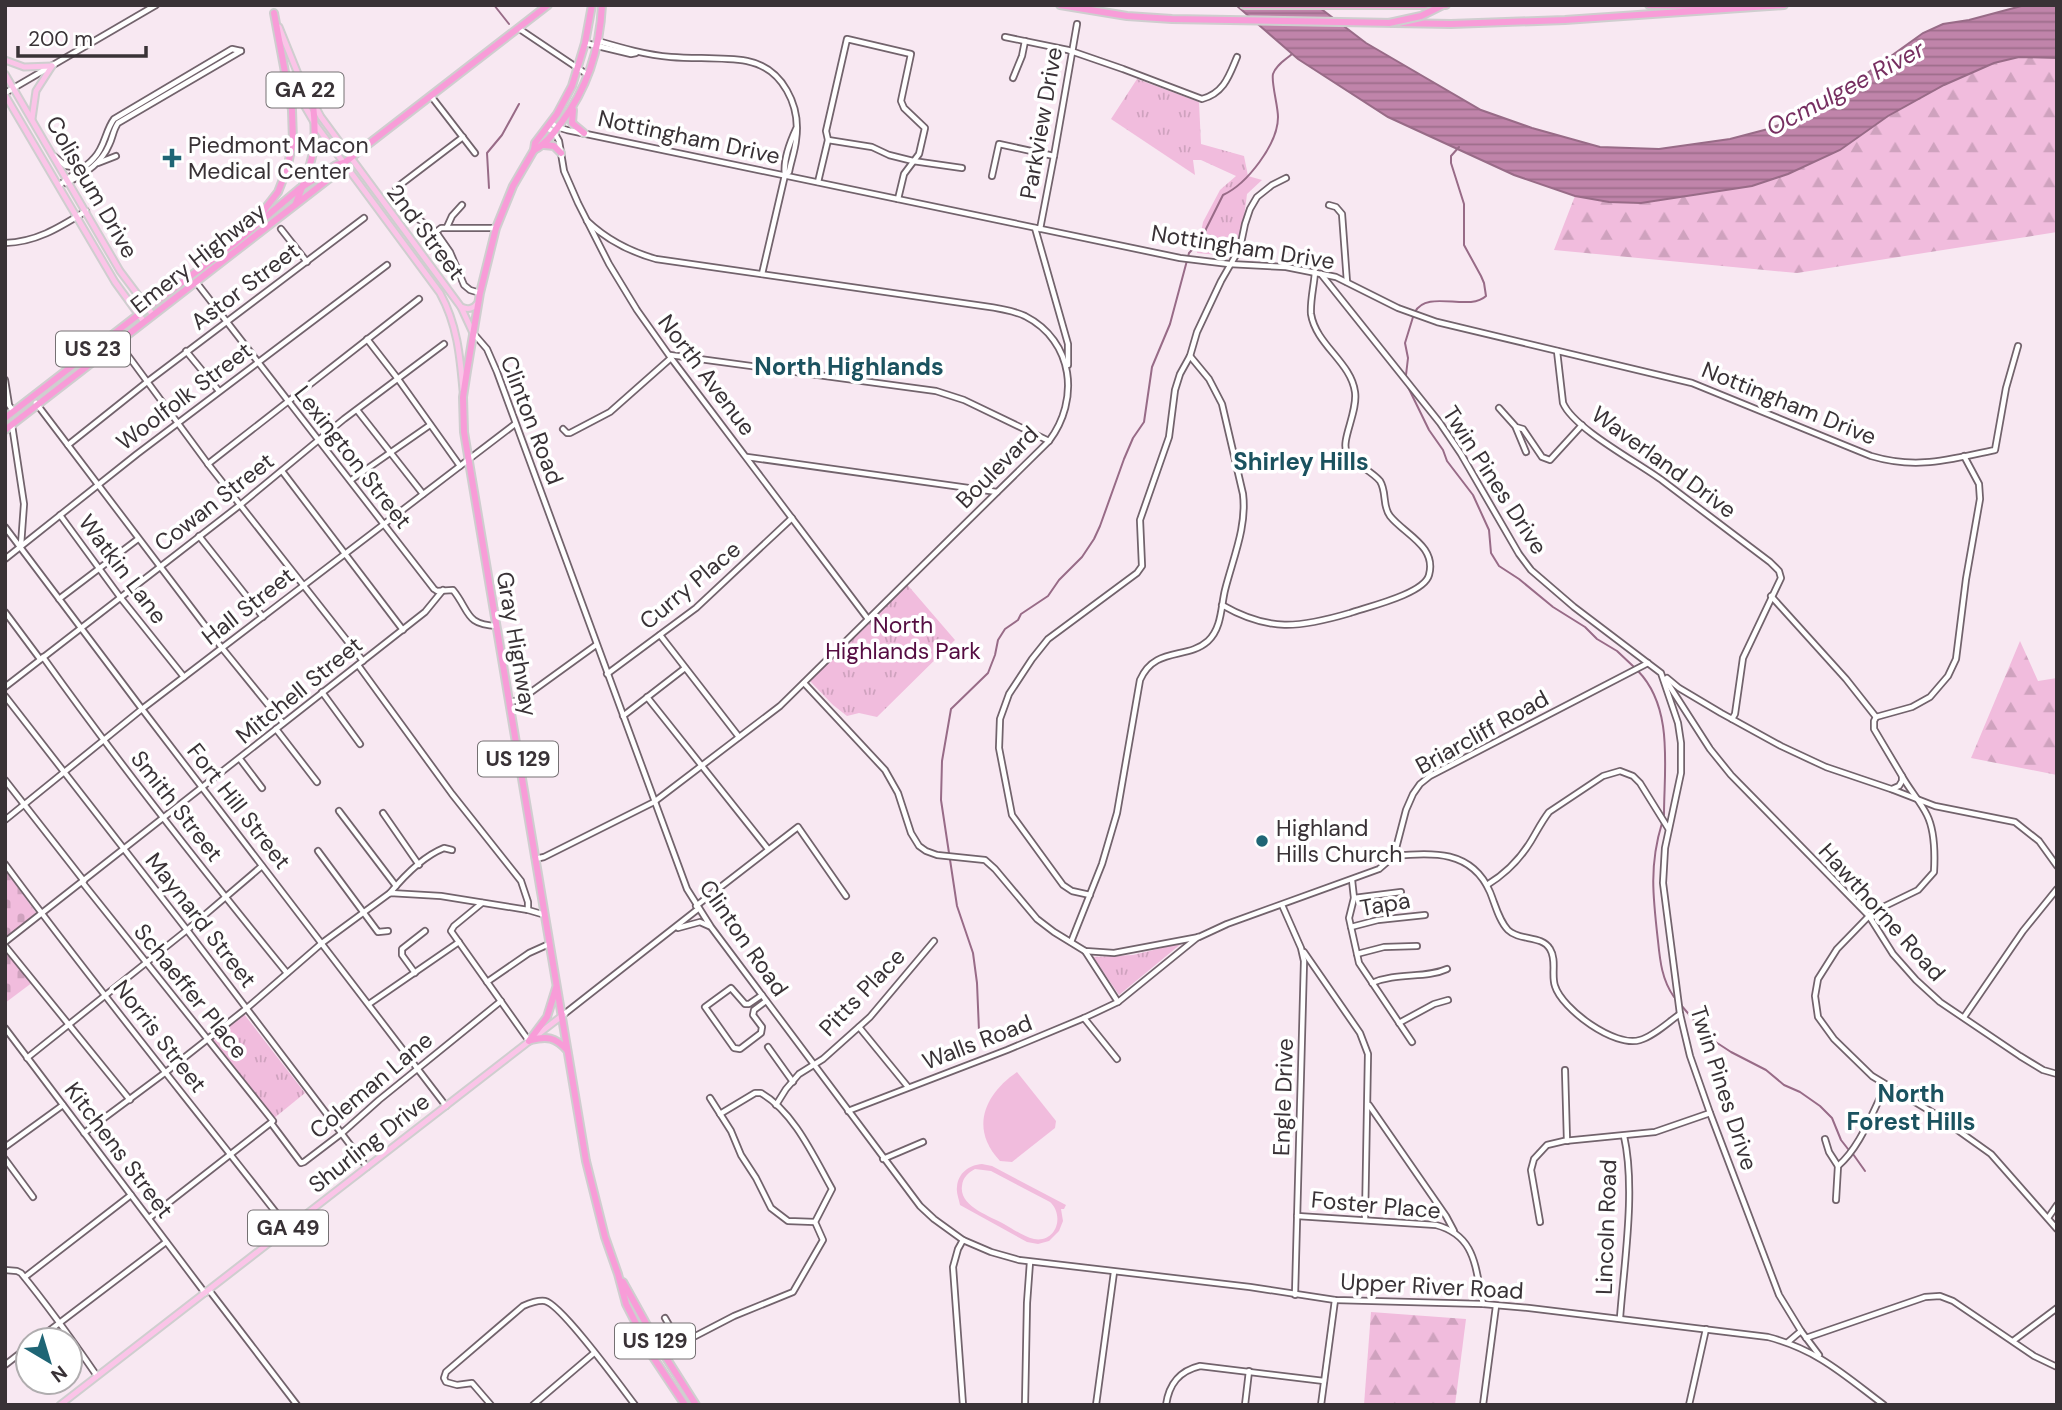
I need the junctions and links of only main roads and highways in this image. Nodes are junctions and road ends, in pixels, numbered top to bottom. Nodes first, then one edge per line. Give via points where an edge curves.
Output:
1 (548, 5) edge
2 (592, 5) edge
3 (602, 5) edge
4 (1060, 5) edge
5 (1244, 5) edge
6 (1373, 5) edge
7 (1445, 5) edge
8 (1649, 5) edge
9 (1784, 5) edge
10 (1758, 6) edge
11 (273, 9) edge
12 (1389, 23) junction
13 (5, 60) edge
14 (283, 68) junction
15 (5, 74) edge
16 (5, 94) edge
17 (577, 99) junction
18 (313, 104) junction
19 (32, 119) junction
20 (315, 124) junction
21 (552, 128) junction
22 (584, 133) road end
23 (542, 146) junction
24 (534, 150) junction
25 (561, 153) road end
26 (347, 161) junction
27 (302, 187) junction
28 (295, 205) junction
29 (236, 242) junction
30 (478, 303) junction
31 (461, 307) junction
32 (147, 308) junction
33 (138, 315) junction
34 (153, 315) junction
35 (144, 322) junction
36 (473, 334) junction
37 (463, 397) junction
38 (5, 418) edge
39 (5, 430) edge
40 (557, 986) junction
41 (563, 1015) junction
42 (529, 1041) junction
43 (567, 1051) junction
44 (618, 1274) junction
45 (60, 1405) edge
46 (685, 1405) edge
47 (696, 1405) edge

1 - 26 highway, Emery Highway / US 23
2 - 21 highway, US 129 via 578,69
3 - 17 highway, US 129 via 597,44
4 - 12 highway via 1172,19
5 - 6 highway
6 - 7 highway
7 - 12 highway, bridge
8 - 10 highway
9 - 10 highway
10 - 12 highway, bridge via 1650,15
11 - 14 highway
11 - 18 main road, 2nd Street / GA 22
13 - 19 main road via 24,67 52,65 37,91
14 - 20 main road, 2nd Street / GA 22
14 - 29 highway via 293,122 290,156 278,192
15 - 19 main road, Coliseum Drive
16 - 33 main road, Coliseum Drive
17 - 21 highway, US 129
17 - 22 highway via 571,121
18 - 20 highway
18 - 26 main road, 2nd Street / GA 22
19 - 32 main road, Coliseum Drive via 120,271
20 - 26 main road, 2nd Street / GA 22
20 - 27 highway via 313,160
21 - 23 highway, US 129
21 - 24 highway, US 129 via 535,143
23 - 24 highway, US 129
23 - 25 highway via 554,146
24 - 30 highway, Gray Highway / US 129 via 496,228
26 - 27 highway, Emery Highway / US 23
26 - 28 highway, Emery Highway / US 23
26 - 31 main road, 2nd Street
26 - 37 main road, 2nd Street via 446,305 456,333
27 - 28 highway
27 - 29 highway, Emery Highway / US 23
28 - 34 highway, Emery Highway / US 23
29 - 32 highway, Emery Highway / US 23
30 - 31 main road
30 - 36 highway, Gray Highway / US 129
31 - 36 main road, 2nd Street
32 - 33 highway, Emery Highway / US 23
32 - 34 main road, Coliseum Drive
33 - 35 main road, Coliseum Drive
33 - 38 highway, Emery Highway / US 23
34 - 35 highway, Emery Highway / US 23
35 - 39 highway, Emery Highway / US 23
36 - 37 highway, Gray Highway / US 129
37 - 40 highway, Gray Highway / US 129 via 468,460
40 - 41 highway, Gray Highway / US 129
40 - 42 highway, GA 49 via 547,1017
41 - 42 main road, Shurling Drive / GA 49
41 - 43 highway, Gray Highway / US 129
42 - 43 highway via 555,1038
42 - 45 main road, Shurling Drive / GA 49
43 - 44 highway, Gray Highway / US 129 via 593,1192
44 - 46 highway, Gray Highway / US 129 via 642,1337
44 - 47 highway, Gray Highway / US 129

